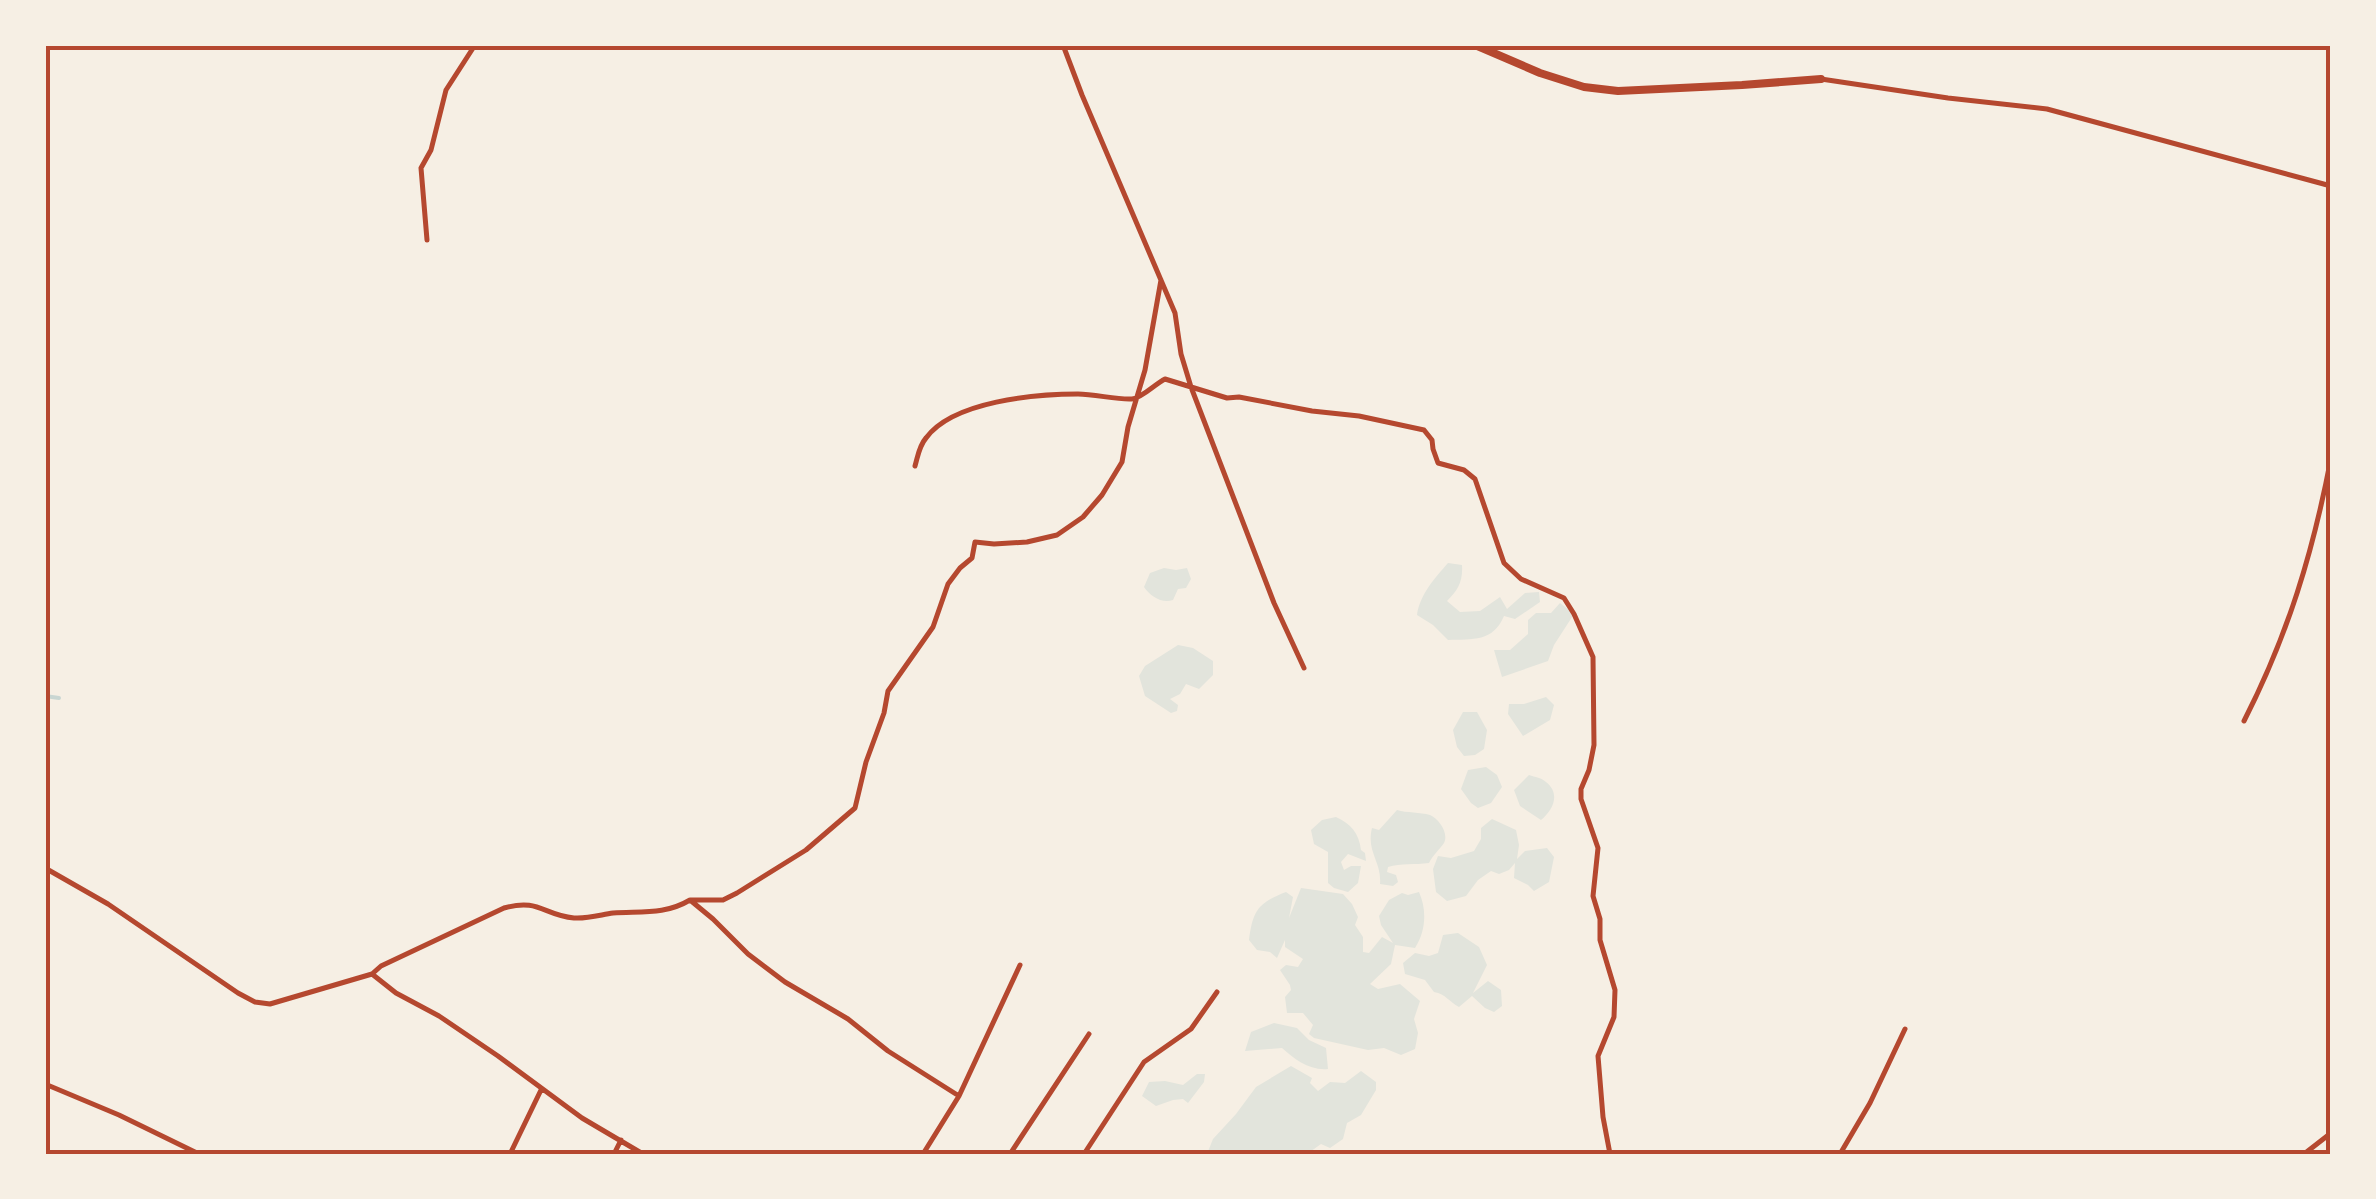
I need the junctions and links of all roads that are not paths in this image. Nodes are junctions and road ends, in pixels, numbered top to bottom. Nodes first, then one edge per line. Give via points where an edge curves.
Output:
1 (475, 45) edge
2 (1064, 45) edge
3 (1475, 45) edge
4 (1821, 79) joint
5 (2331, 186) edge
6 (427, 240) dead end
7 (1161, 280) junction
8 (1192, 387) junction
9 (1136, 399) junction
10 (2331, 458) edge
11 (915, 466) dead end
12 (1304, 668) dead end
13 (2244, 720) dead end
14 (45, 868) edge
15 (690, 900) junction
16 (1020, 964) dead end
17 (372, 974) junction
18 (1218, 992) dead end
19 (1906, 1029) dead end
20 (1089, 1034) dead end
21 (45, 1084) edge
22 (541, 1090) junction
23 (959, 1096) junction
24 (2331, 1133) edge
25 (621, 1140) junction
26 (200, 1154) edge
27 (510, 1154) edge
28 (614, 1154) edge
29 (643, 1154) edge
30 (923, 1154) edge
31 (1010, 1154) edge
32 (1084, 1154) edge
33 (1610, 1154) edge
34 (1840, 1154) edge
35 (2304, 1154) edge

1 - 6 street via 446,90 422,168
2 - 7 street
3 - 4 street via 1555,78 1618,91
4 - 5 street via 2047,109
7 - 8 street via 1176,312
7 - 9 street
8 - 9 street via 1165,379
8 - 12 street
8 - 33 street via 1424,430 1438,464 1476,478 1504,563 1521,579 1564,598 1574,614 1593,657 1594,745 1581,800 1598,848 1593,896 1615,990 1614,1017 1598,1056
9 - 11 street via 1003,399 931,431
9 - 15 street via 1122,462 1083,518 1057,535 1027,542 975,542 972,558 948,584 934,628 888,691 855,808 806,850 737,894
10 - 13 street via 2299,592
14 - 17 street via 255,1002 270,1004
15 - 17 street via 651,914 578,919 520,904
15 - 23 street via 785,982
16 - 23 street
17 - 22 street
18 - 32 street via 1191,1029 1144,1062
19 - 34 street
20 - 31 street
21 - 26 street
22 - 25 street
22 - 27 street
23 - 30 street
24 - 35 street
25 - 28 street
25 - 29 street

